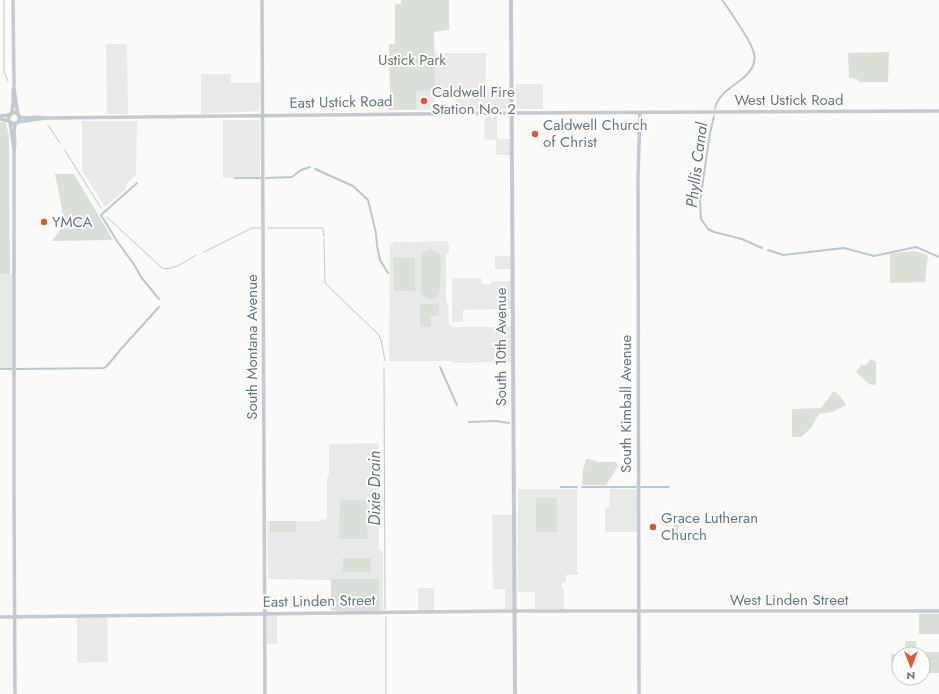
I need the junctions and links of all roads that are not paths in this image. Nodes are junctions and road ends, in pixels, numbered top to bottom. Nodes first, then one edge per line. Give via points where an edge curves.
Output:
1 (13, 0) edge
2 (262, 0) edge
3 (511, 0) edge
4 (14, 86) junction
5 (939, 111) edge
6 (512, 113) junction
7 (640, 113) junction
8 (10, 114) junction
9 (263, 115) junction
10 (19, 116) junction
11 (0, 117) edge
12 (43, 118) junction
13 (10, 122) junction
14 (17, 122) junction
15 (14, 149) junction
16 (515, 611) junction
17 (939, 611) edge
18 (639, 612) junction
19 (265, 614) junction
20 (0, 617) edge
21 (14, 617) junction
22 (16, 694) edge
23 (265, 694) edge
24 (515, 694) edge
25 (640, 694) edge

1 - 4 main road
2 - 9 main road, South Montana Avenue
3 - 6 main road, South 10th Avenue
4 - 8 main road via 14,107
4 - 10 main road
5 - 7 main road, West Ustick Road
6 - 7 main road, East Ustick Road
6 - 9 main road, East Ustick Road
6 - 16 main road, South 10th Avenue
7 - 18 main road, South Kimball Avenue
8 - 10 main road via 15,113
8 - 11 main road
8 - 13 main road
9 - 12 main road, East Ustick Road
9 - 19 main road, South Montana Avenue
10 - 12 main road, East Ustick Road
10 - 14 main road
11 - 13 main road
12 - 14 main road, East Ustick Road
13 - 14 main road
13 - 15 main road
14 - 15 main road via 14,128
15 - 21 main road
16 - 18 main road, East Linden Street
16 - 19 main road, East Linden Street
16 - 24 main road, South 10th Avenue
17 - 18 main road, West Linden Street
18 - 25 main road, South Kimball Avenue
19 - 21 main road, East Linden Street
19 - 23 main road, South Montana Avenue
20 - 21 main road, East Linden Street
21 - 22 main road

